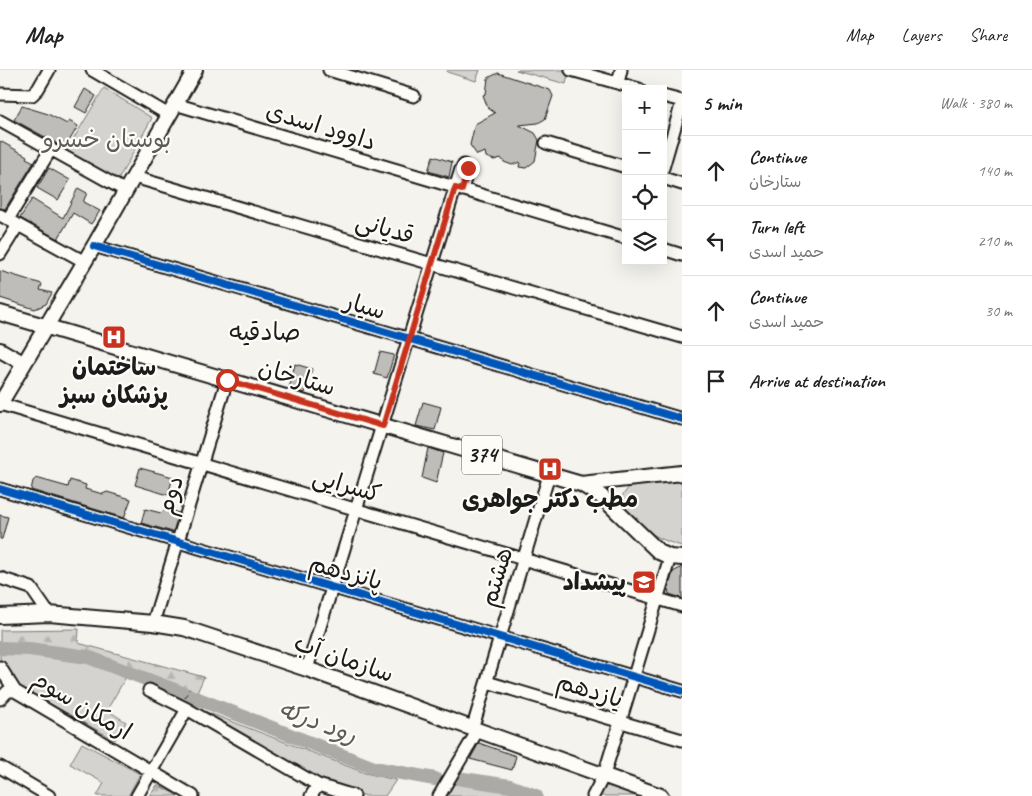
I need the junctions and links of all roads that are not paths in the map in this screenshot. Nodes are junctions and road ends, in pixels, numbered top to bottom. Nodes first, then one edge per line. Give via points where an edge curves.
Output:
1 (48, 70) edge
2 (92, 70) edge
3 (194, 70) edge
4 (329, 70) edge
5 (571, 70) edge
6 (622, 70) edge
7 (618, 83) junction
8 (625, 85) edge
9 (0, 94) edge
10 (414, 96) dead end
11 (667, 97) edge
12 (682, 102) edge
13 (172, 110) junction
14 (0, 121) edge
15 (546, 143) dead end
16 (51, 149) junction
17 (667, 154) edge
18 (622, 166) edge
19 (134, 177) junction
20 (667, 179) edge
21 (682, 184) edge
22 (458, 189) junction
23 (126, 191) junction
24 (9, 220) edge
25 (622, 237) edge
26 (94, 246) junction
27 (667, 250) edge
28 (0, 254) edge
29 (682, 255) edge
30 (85, 262) junction
31 (433, 264) junction
32 (0, 313) edge
33 (45, 327) junction
34 (682, 337) edge
35 (410, 339) junction
36 (0, 350) edge
37 (23, 363) junction
38 (227, 380) junction
39 (0, 404) edge
40 (682, 419) edge
41 (383, 426) junction
42 (201, 464) junction
43 (682, 473) edge
44 (549, 475) junction
45 (581, 484) junction
46 (0, 489) edge
47 (357, 510) junction
48 (178, 542) junction
49 (676, 558) edge
50 (524, 559) junction
51 (0, 578) edge
52 (332, 587) junction
53 (657, 599) junction
54 (682, 606) edge
55 (48, 614) junction
56 (0, 616) edge
57 (153, 623) junction
58 (500, 637) junction
59 (0, 667) edge
60 (307, 669) junction
61 (634, 676) junction
62 (487, 682) junction
63 (150, 690) dead end
64 (682, 691) edge
65 (15, 692) junction
66 (0, 699) edge
67 (185, 705) junction
68 (620, 722) junction
69 (477, 725) junction
70 (682, 740) edge
71 (0, 767) edge
72 (151, 771) junction
73 (604, 775) junction
74 (318, 785) junction
75 (49, 796) edge
76 (137, 796) edge
77 (193, 796) edge
78 (311, 796) edge
79 (354, 796) edge
80 (439, 796) edge
81 (594, 796) edge
82 (661, 796) edge

1 - 9 street via 32,95
2 - 13 street, داوود اسدی
3 - 13 main road
4 - 10 street
5 - 7 street
6 - 7 street
7 - 8 street
11 - 12 street
12 - 17 street
13 - 19 main road
13 - 22 street, داوود اسدی
14 - 16 street
15 - 18 street
16 - 23 street
16 - 24 street
19 - 23 main road
19 - 31 street, قدیانی
20 - 21 street
22 - 25 street, داوود اسدی
22 - 31 street
23 - 26 main road
24 - 28 street
24 - 30 street
26 - 30 main road
26 - 35 street, سیار
27 - 29 street
30 - 33 main road
31 - 34 street, قدیانی
31 - 35 street
32 - 33 main road, ستارخان / 374
33 - 37 main road
33 - 38 main road, ستارخان / 374
35 - 40 street, سیار
35 - 41 street
36 - 37 main road
37 - 39 main road
38 - 41 main road, ستارخان / 374
38 - 42 street, دوم
39 - 42 street, کسرایی
41 - 44 main road, ستارخان / 374
41 - 47 street
42 - 47 street, کسرایی
42 - 48 street, دوم
43 - 45 main road
44 - 45 main road, ستارخان / 374
44 - 50 street, هشتم
45 - 49 main road via 601,496 659,552
46 - 48 street, پانزدهم
47 - 50 street, کسرایی
47 - 52 street
48 - 52 street, پانزدهم
48 - 57 street, دوم
49 - 53 street
50 - 53 street, کسرایی
50 - 58 street, هشتم
51 - 55 street via 31,588
52 - 58 street, پانزدهم
52 - 60 street
53 - 54 street, کسرایی
53 - 61 street
55 - 56 main road, سازمان آب
55 - 57 main road, سازمان آب
57 - 60 main road, سازمان آب via 208,636
58 - 61 street, پانزدهم
58 - 62 street, هشتم
59 - 65 street, ارمکان سوم
60 - 69 main road, سازمان آب
61 - 64 street, پانزدهم
61 - 68 street
62 - 68 street, یازدهم
62 - 69 street, هشتم
63 - 67 street
65 - 66 street via 8,691
65 - 72 street, ارمکان سوم
67 - 72 street
67 - 74 street
68 - 70 street, یازدهم
68 - 73 street
69 - 73 main road, سازمان آب
69 - 80 street, هشتم
71 - 75 street
72 - 76 street
72 - 77 street, ارمکان سوم
73 - 81 street
73 - 82 main road, سازمان آب
74 - 78 street
74 - 79 street

